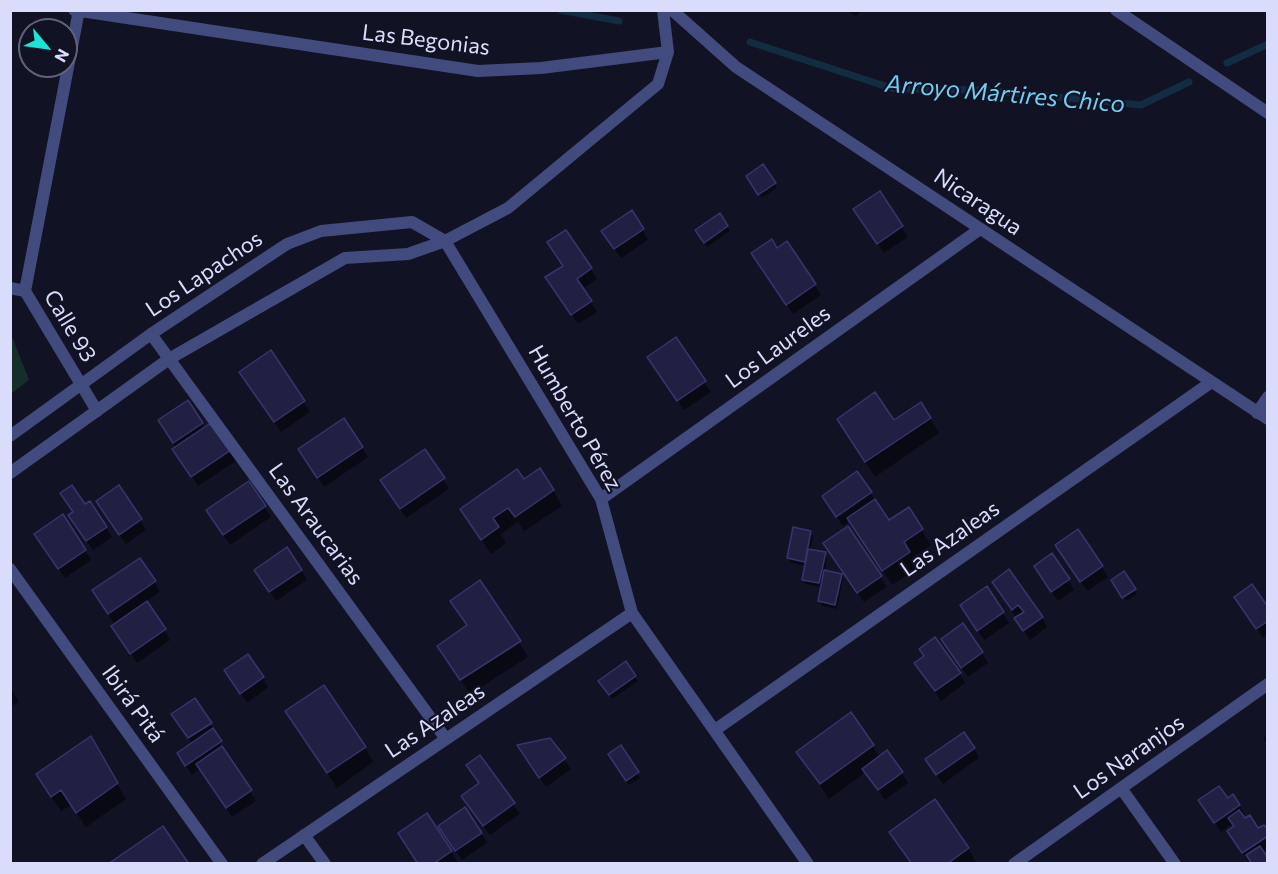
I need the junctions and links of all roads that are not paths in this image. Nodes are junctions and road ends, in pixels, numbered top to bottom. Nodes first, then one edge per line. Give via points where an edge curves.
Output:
1 (663, 10) edge
2 (672, 10) edge
3 (1116, 10) edge
4 (77, 11) edge
5 (668, 52) junction
6 (1268, 113) edge
7 (980, 229) junction
8 (445, 241) junction
9 (10, 288) edge
10 (25, 291) junction
11 (151, 334) junction
12 (169, 359) junction
13 (1210, 383) junction
14 (82, 385) junction
15 (1268, 397) edge
16 (97, 411) junction
17 (1262, 416) edge
18 (10, 436) edge
19 (10, 473) edge
20 (601, 499) junction
21 (10, 569) edge
22 (632, 613) junction
23 (1268, 684) edge
24 (715, 730) junction
25 (446, 739) junction
26 (1121, 788) junction
27 (304, 835) junction
28 (222, 864) edge
29 (262, 864) edge
30 (325, 864) edge
31 (808, 864) edge
32 (1014, 864) edge
33 (1175, 864) edge

1 - 5 street
2 - 7 street, Nicaragua via 736,67
3 - 6 street
4 - 5 street, Las Begonias via 478,71 541,68
4 - 10 street, Calle 93
5 - 8 street via 658,84 508,208
7 - 13 street, Nicaragua
7 - 20 street, Los Laureles
8 - 11 street, Los Lapachos via 412,222 321,231 287,244
8 - 12 street via 408,254 345,258
8 - 20 street, Humberto Pérez
9 - 10 street
10 - 14 street, Calle 93
11 - 12 street, Las Araucarias
11 - 14 street, Los Lapachos
12 - 16 street
12 - 25 street, Las Araucarias
13 - 17 street, Nicaragua
13 - 24 street, Las Azaleas
14 - 16 street, Calle 93
14 - 18 street, Los Lapachos
15 - 17 street
16 - 19 street
20 - 22 street, Humberto Pérez
21 - 28 street, Ibirá Pitá
22 - 24 street, Humberto Pérez
22 - 25 street, Las Azaleas
23 - 26 street, Los Naranjos
24 - 31 street, Humberto Pérez
25 - 27 street, Las Azaleas
26 - 32 street, Los Naranjos
26 - 33 street
27 - 29 street, Las Azaleas
27 - 30 street

